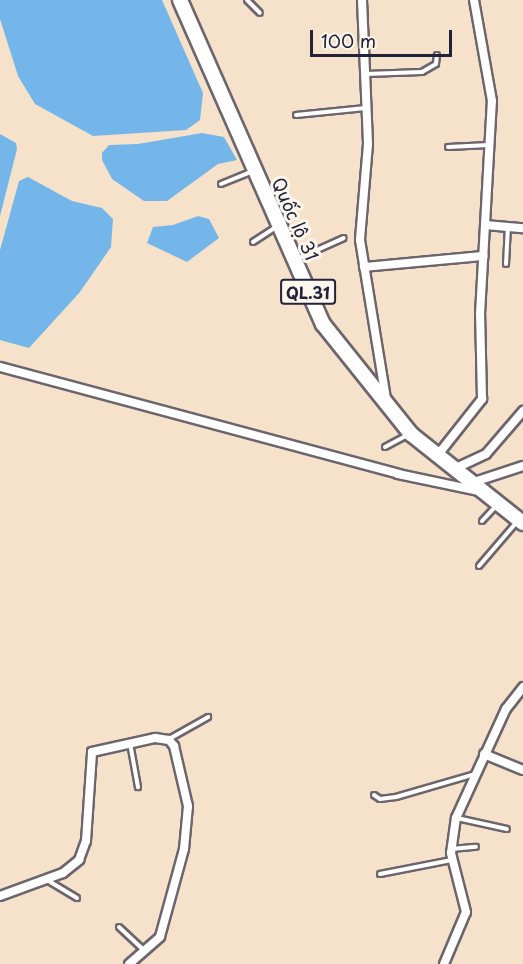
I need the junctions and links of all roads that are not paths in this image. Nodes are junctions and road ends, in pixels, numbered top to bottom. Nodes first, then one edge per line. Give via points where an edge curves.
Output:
1 (180, 0) edge
2 (247, 0) edge
3 (362, 0) edge
4 (474, 0) edge
5 (260, 13) dead end
6 (437, 55) dead end
7 (365, 74) junction
8 (366, 108) junction
9 (296, 115) dead end
10 (490, 145) junction
11 (448, 147) dead end
12 (254, 171) junction
13 (221, 184) dead end
14 (485, 225) junction
15 (278, 226) junction
16 (508, 227) junction
17 (523, 228) edge
18 (344, 238) dead end
19 (253, 242) dead end
20 (483, 256) junction
21 (294, 261) junction
22 (506, 264) dead end
23 (364, 267) junction
24 (0, 367) edge
25 (387, 405) junction
26 (523, 411) edge
27 (411, 434) junction
28 (385, 447) dead end
29 (437, 456) junction
30 (523, 466) edge
31 (454, 469) junction
32 (475, 487) junction
33 (498, 504) junction
34 (482, 521) dead end
35 (521, 521) edge
36 (479, 566) dead end
37 (523, 687) edge
38 (208, 717) dead end
39 (169, 740) junction
40 (130, 742) junction
41 (484, 754) junction
42 (523, 770) edge
43 (475, 774) junction
44 (138, 787) dead end
45 (374, 795) dead end
46 (456, 818) junction
47 (507, 829) dead end
48 (476, 847) dead end
49 (450, 849) junction
50 (452, 860) junction
51 (380, 874) dead end
52 (46, 880) junction
53 (0, 896) edge
54 (77, 898) dead end
55 (119, 927) dead end
56 (146, 952) junction
57 (129, 964) edge
58 (444, 964) edge

1 - 12 highway, Quốc lộ 31 / QL.31
2 - 5 lane
3 - 7 street
4 - 10 street via 491,93
6 - 7 lane via 435,64 422,72
7 - 8 street
8 - 9 lane
8 - 23 street via 368,144 360,240
10 - 11 lane
10 - 14 street
12 - 13 lane
12 - 15 highway, Quốc lộ 31 / QL.31
14 - 16 street
14 - 20 street
15 - 19 lane
15 - 21 highway, Quốc lộ 31 / QL.31
16 - 17 street
16 - 22 lane
18 - 21 lane
20 - 23 street
20 - 29 street via 482,399
21 - 25 highway, Quốc lộ 31 / QL.31 via 323,324
23 - 25 street
24 - 32 street via 398,474
25 - 27 highway, Quốc lộ 31 / QL.31
26 - 31 street via 486,454
27 - 28 lane
27 - 29 highway, Quốc lộ 31 / QL.31
29 - 31 highway, Quốc lộ 31 / QL.31
30 - 32 street
31 - 32 highway, Quốc lộ 31 / QL.31
32 - 33 highway, Quốc lộ 31 / QL.31
33 - 34 lane
33 - 35 highway, Quốc lộ 31 / QL.31
35 - 36 lane
37 - 41 street via 506,709
38 - 39 lane
39 - 40 street
39 - 56 street via 174,746 188,806 184,849 165,926
40 - 44 lane
40 - 52 street via 92,752 83,853 72,867
41 - 42 street
41 - 43 street
43 - 45 lane via 396,797 380,799
43 - 46 street
46 - 47 lane
46 - 49 street
48 - 49 lane
49 - 50 street
50 - 51 lane
50 - 58 street via 466,912
52 - 53 street
52 - 54 lane
55 - 56 lane
56 - 57 street

